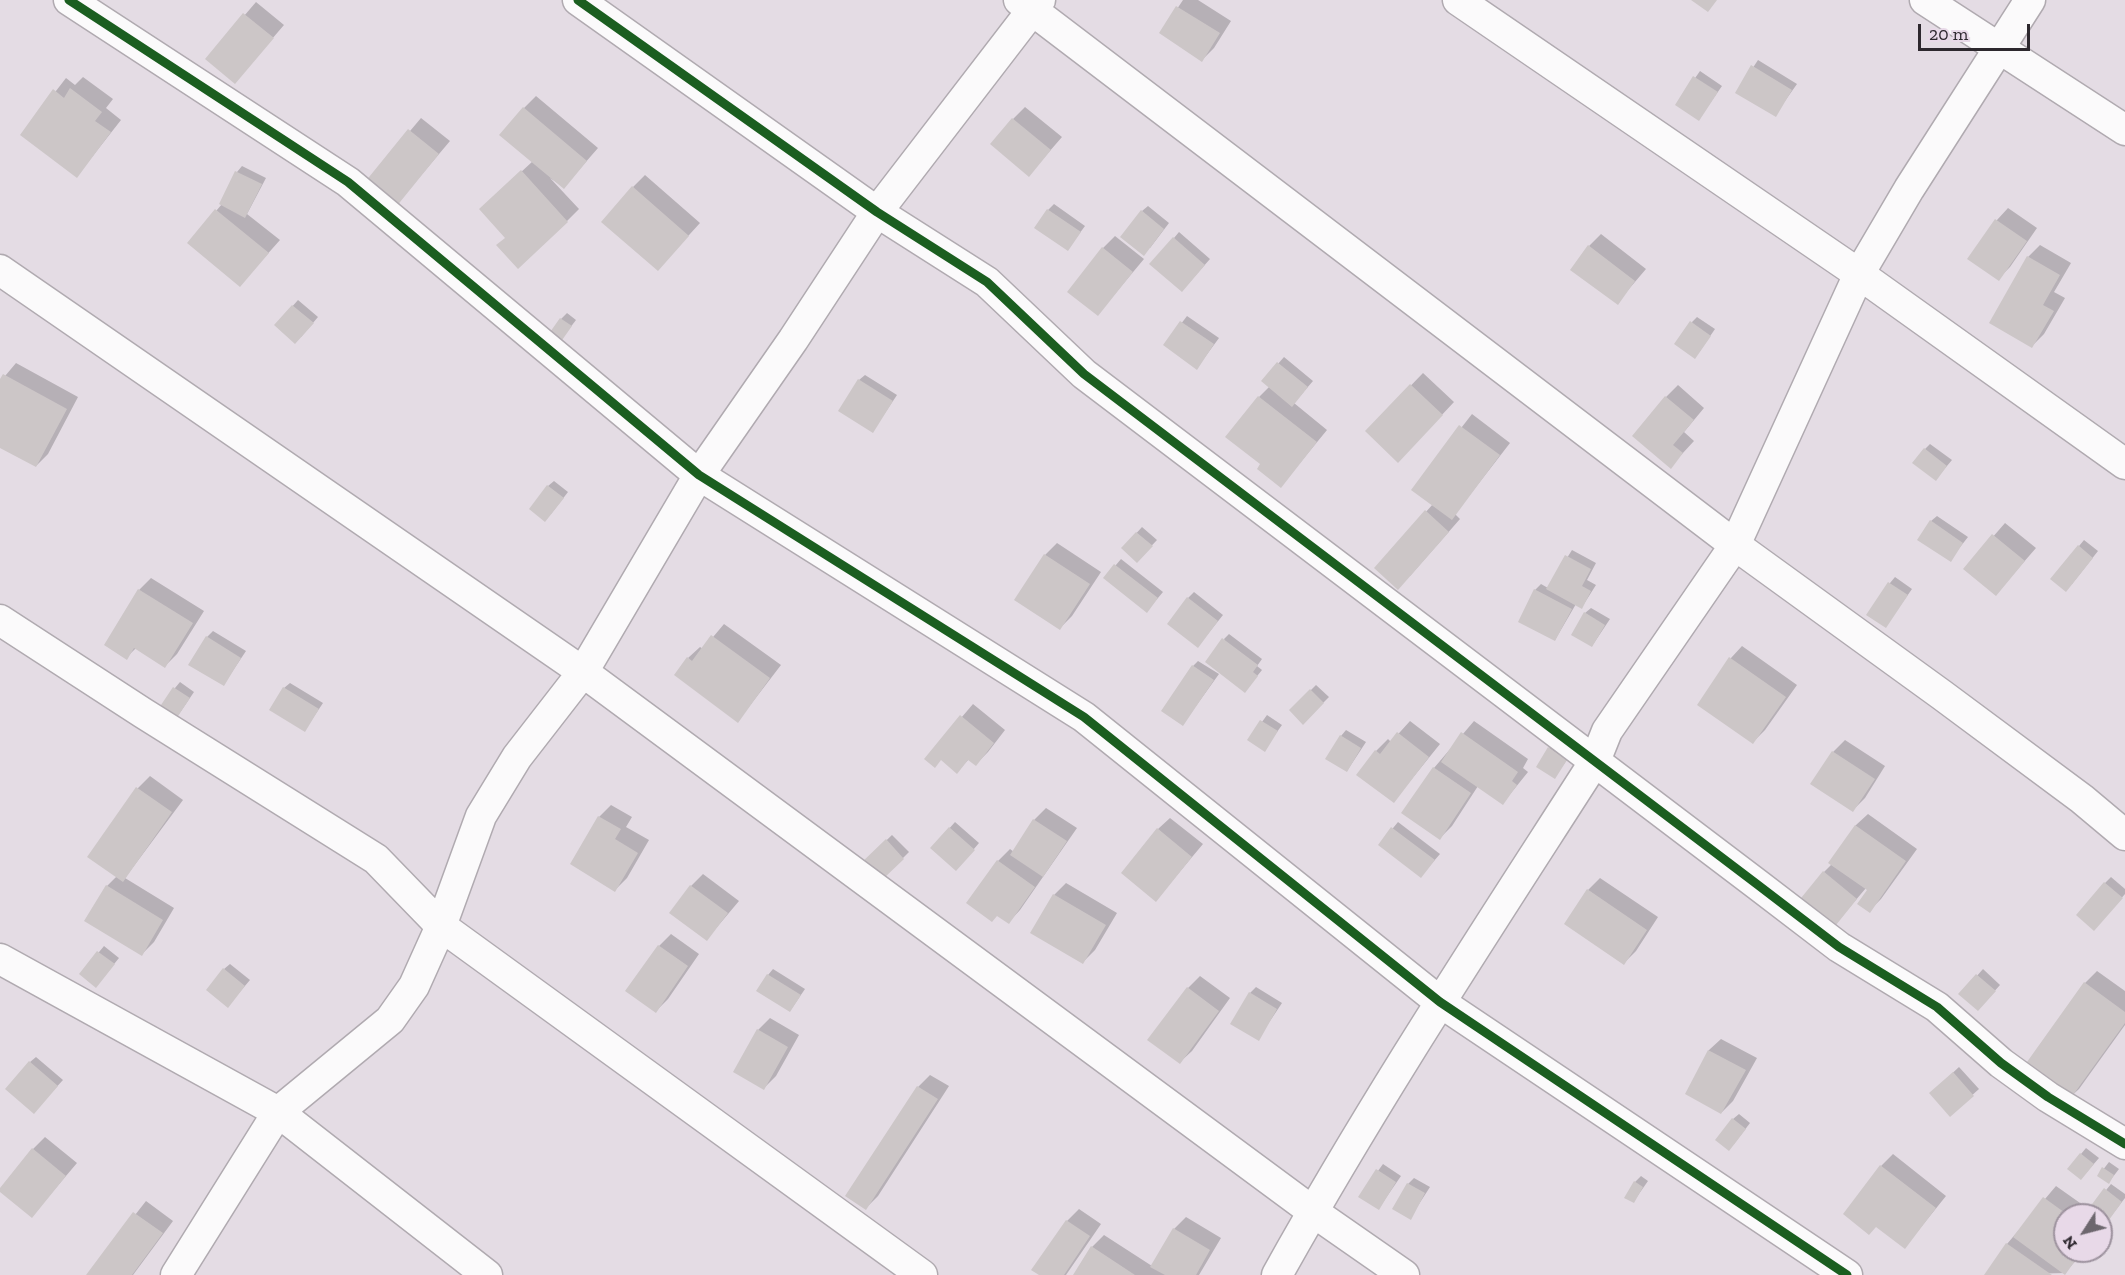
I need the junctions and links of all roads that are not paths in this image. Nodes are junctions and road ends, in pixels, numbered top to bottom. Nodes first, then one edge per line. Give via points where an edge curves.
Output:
1 (69, 0) edge
2 (578, 0) edge
3 (1458, 0) edge
4 (1925, 0) edge
5 (2030, 0) edge
6 (1031, 3) edge
7 (1997, 49) junction
8 (2125, 130) edge
9 (877, 212) junction
10 (0, 270) edge
11 (1859, 274) junction
12 (2125, 464) edge
13 (699, 475) junction
14 (1735, 545) junction
15 (0, 620) edge
16 (584, 672) junction
17 (1595, 761) junction
18 (2125, 835) edge
19 (441, 926) junction
20 (0, 959) edge
21 (1440, 1002) junction
22 (278, 1112) junction
23 (2125, 1144) edge
24 (1312, 1211) junction
25 (176, 1275) edge
26 (487, 1275) edge
27 (922, 1275) edge
28 (1276, 1275) edge
29 (1404, 1275) edge
30 (1846, 1275) edge

1 - 13 street via 348,182
2 - 9 street
3 - 11 street
4 - 7 street
5 - 7 street
6 - 9 street
6 - 14 street
7 - 8 street
7 - 11 street
9 - 13 street
9 - 17 street via 987,282 1084,374
10 - 16 street
11 - 12 street
11 - 14 street
13 - 16 street
13 - 21 street via 1084,717
14 - 17 street via 1607,731
14 - 18 street via 2082,799
15 - 19 street via 376,859
16 - 19 street via 517,757 481,816
16 - 24 street
17 - 21 street
17 - 23 street via 1839,947 1937,1007 2001,1063
19 - 22 street via 414,986 390,1020
19 - 27 street
20 - 22 street
21 - 24 street
21 - 30 street
22 - 25 street
22 - 26 street
24 - 28 street
24 - 29 street

